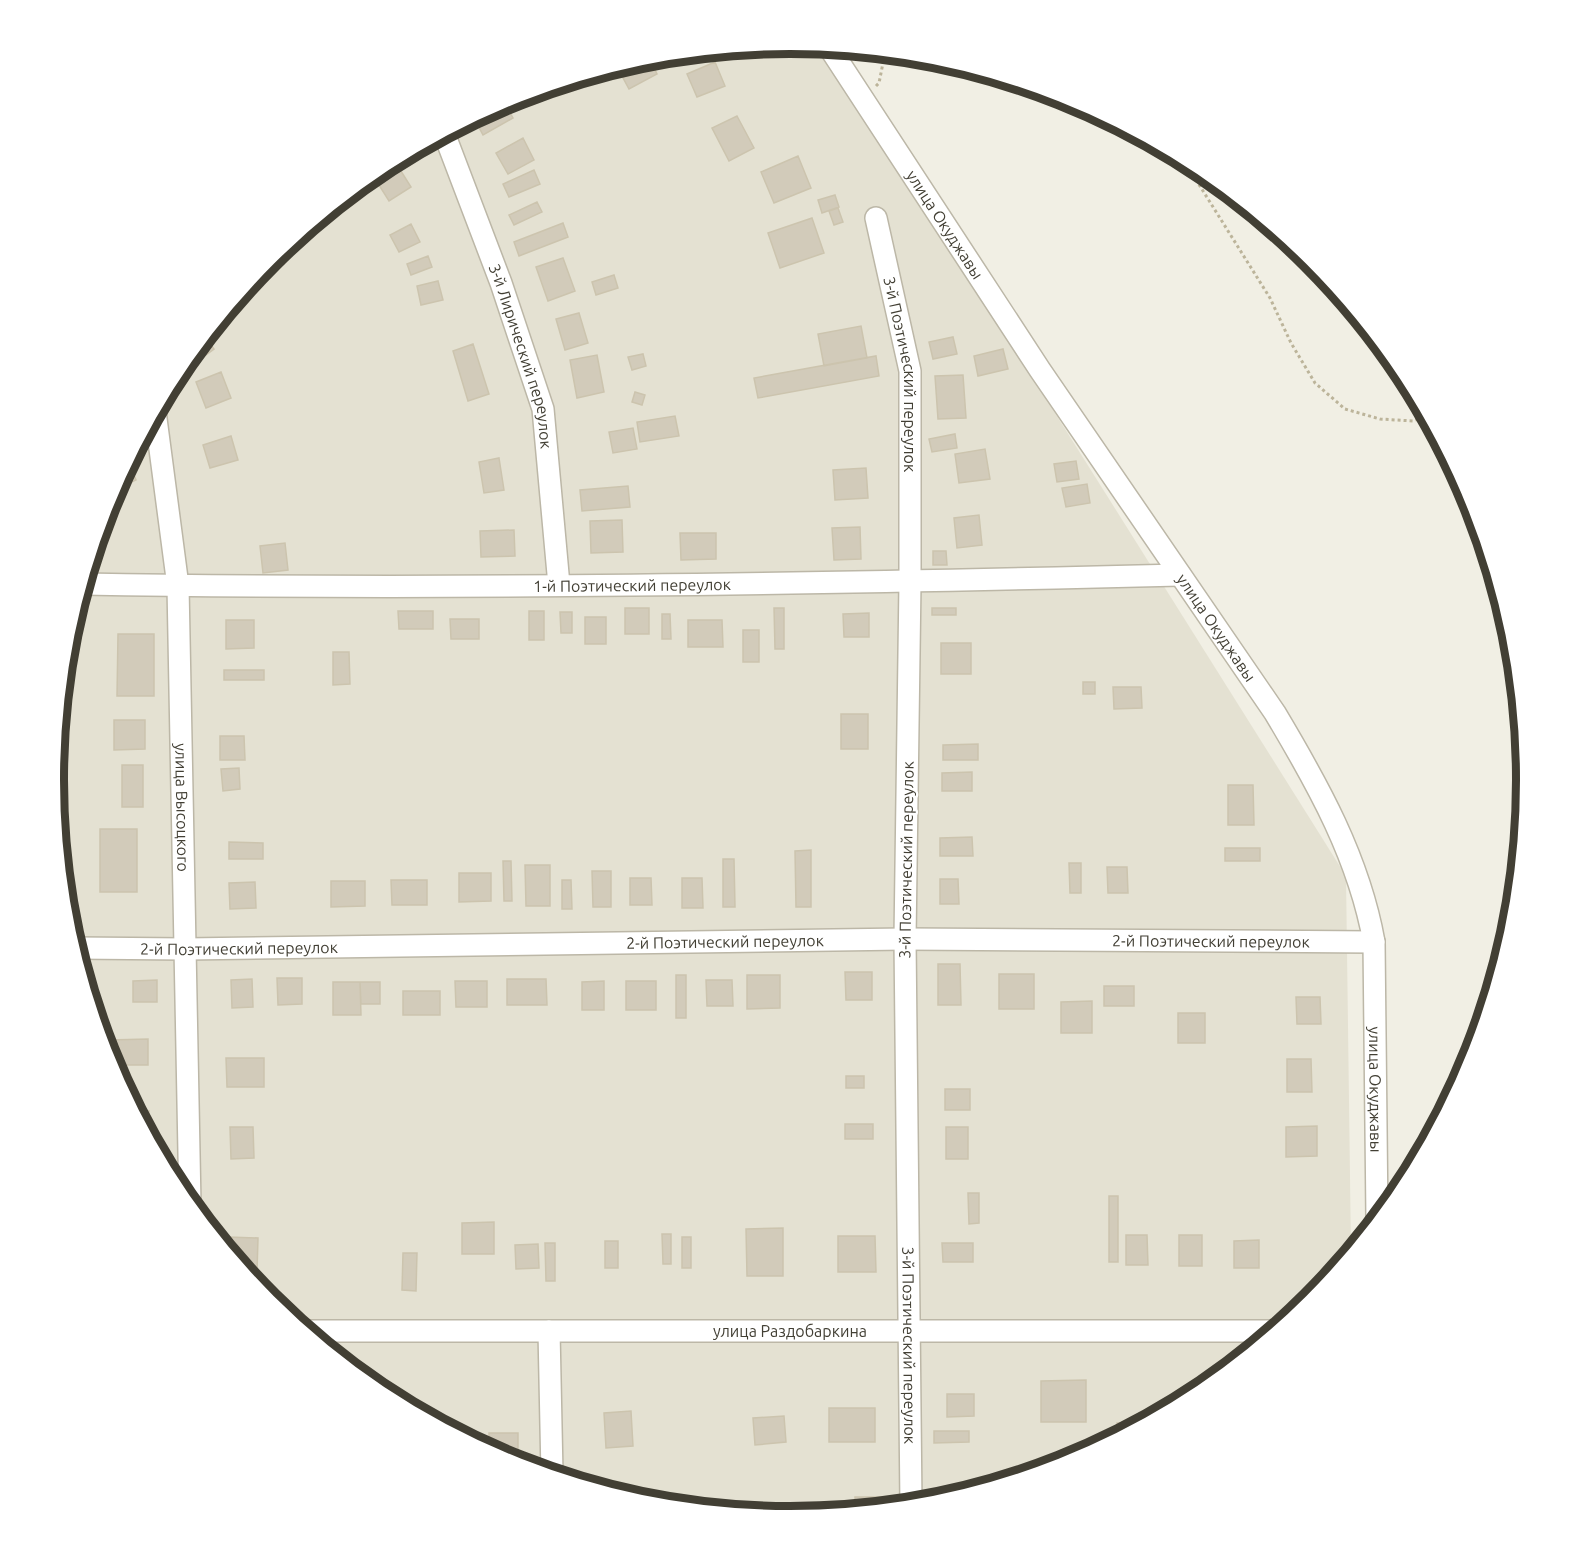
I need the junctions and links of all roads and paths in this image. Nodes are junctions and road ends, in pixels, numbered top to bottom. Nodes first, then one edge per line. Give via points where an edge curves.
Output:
1 (835, 56) edge
2 (884, 60) edge
3 (863, 100) junction
4 (447, 140) edge
5 (1194, 177) edge
6 (876, 218) dead end
7 (1419, 419) edge
8 (157, 425) edge
9 (1180, 575) junction
10 (910, 582) junction
11 (90, 584) edge
12 (559, 585) junction
13 (178, 586) junction
14 (905, 939) junction
15 (1374, 942) junction
16 (83, 948) edge
17 (186, 949) junction
18 (190, 1188) edge
19 (1377, 1206) edge
20 (909, 1330) junction
21 (549, 1331) junction
22 (1262, 1331) edge
23 (318, 1332) edge
24 (552, 1465) edge
25 (911, 1495) edge

1 - 3 street
2 - 3 path via 879,83
3 - 9 street, улица Окуджавы
4 - 12 street, 3-й Лирический переулок via 543,408
5 - 7 path via 1269,298 1315,383 1345,409 1380,419
6 - 10 street, 3-й Поэтический переулок via 910,371
8 - 13 street, улица Высоцкого
9 - 10 street, 1-й Поэтический переулок
9 - 15 street, улица Окуджавы via 1275,713 1309,770 1357,874
10 - 12 street, 1-й Поэтический переулок
10 - 14 street, 3-й Поэтический переулок
11 - 13 street, 1-й Поэтический переулок
12 - 13 street, 1-й Поэтический переулок
13 - 17 street, улица Высоцкого
14 - 15 street, 2-й Поэтический переулок
14 - 17 street, 2-й Поэтический переулок
14 - 20 street, 3-й Поэтический переулок
15 - 19 street, улица Окуджавы
16 - 17 street, 2-й Поэтический переулок
17 - 18 street, улица Высоцкого
20 - 21 street, улица Раздобаркина
20 - 22 street, улица Раздобаркина
20 - 25 street, 3-й Поэтический переулок
21 - 23 street, улица Раздобаркина
21 - 24 street

